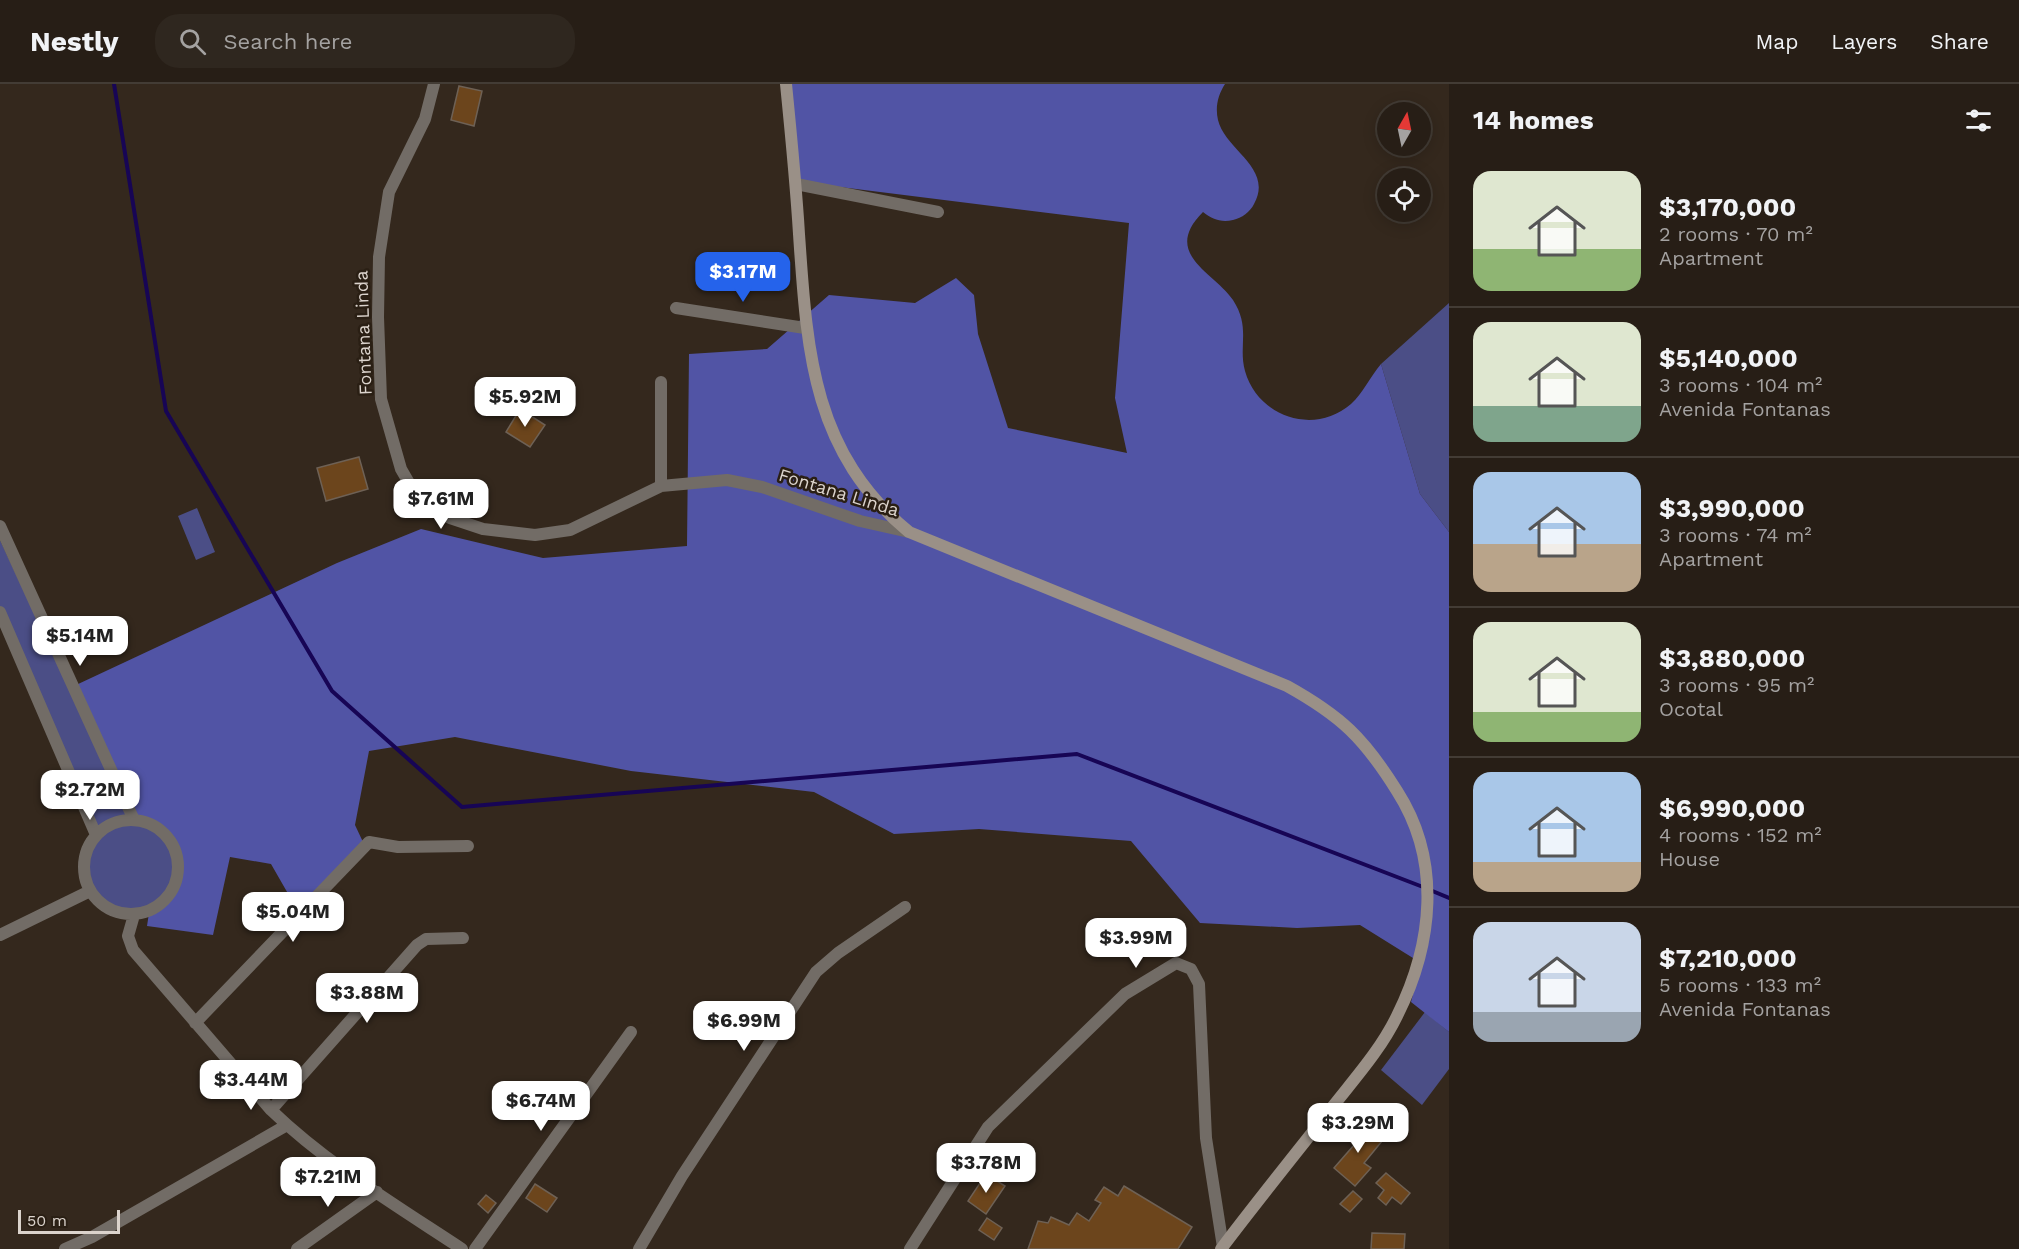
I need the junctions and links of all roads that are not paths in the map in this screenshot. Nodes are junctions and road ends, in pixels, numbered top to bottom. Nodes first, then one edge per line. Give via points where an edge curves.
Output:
1 (434, 84) edge
2 (786, 84) edge
3 (796, 184) junction
4 (938, 212) dead end
5 (676, 308) dead end
6 (805, 328) junction
7 (661, 382) dead end
8 (661, 486) junction
9 (0, 526) edge
10 (909, 532) junction
11 (0, 612) edge
12 (134, 820) junction
13 (96, 835) junction
14 (468, 846) dead end
15 (90, 891) junction
16 (905, 907) dead end
17 (134, 915) junction
18 (0, 935) edge
19 (464, 938) dead end
20 (195, 1023) junction
21 (632, 1032) dead end
22 (271, 1110) junction
23 (286, 1125) junction
24 (377, 1192) junction
25 (1222, 1248) edge
26 (65, 1249) edge
27 (297, 1249) edge
28 (462, 1249) edge
29 (476, 1249) edge
30 (639, 1249) edge
31 (910, 1249) edge

1 - 8 street, Fontana Linda via 425,119 389,192 379,257 381,399 411,491 420,502 466,525 500,533 535,535 570,530
2 - 3 main road
3 - 4 street
3 - 6 main road
5 - 6 street
6 - 10 main road via 816,387 835,442 867,492
7 - 8 street
8 - 10 street, Fontana Linda via 727,480
9 - 12 street
10 - 25 main road via 1295,690 1346,724 1381,765 1410,810 1430,888 1423,950 1397,1016 1374,1055
11 - 13 street
12 - 13 street via 107,826
12 - 17 street via 149,823 173,844 178,876 168,897 149,911
13 - 15 street via 84,862 84,877
14 - 20 street via 398,847 369,842
15 - 17 street via 108,909
15 - 18 street
16 - 30 street via 816,972 682,1176
17 - 20 street via 128,936 133,950
19 - 22 street via 426,939 417,945
20 - 22 street
21 - 29 street
22 - 23 street
23 - 24 street
23 - 26 street
24 - 27 street
24 - 28 street
25 - 31 street via 1206,1138 1199,984 1191,969 1176,963 1125,994 988,1127

